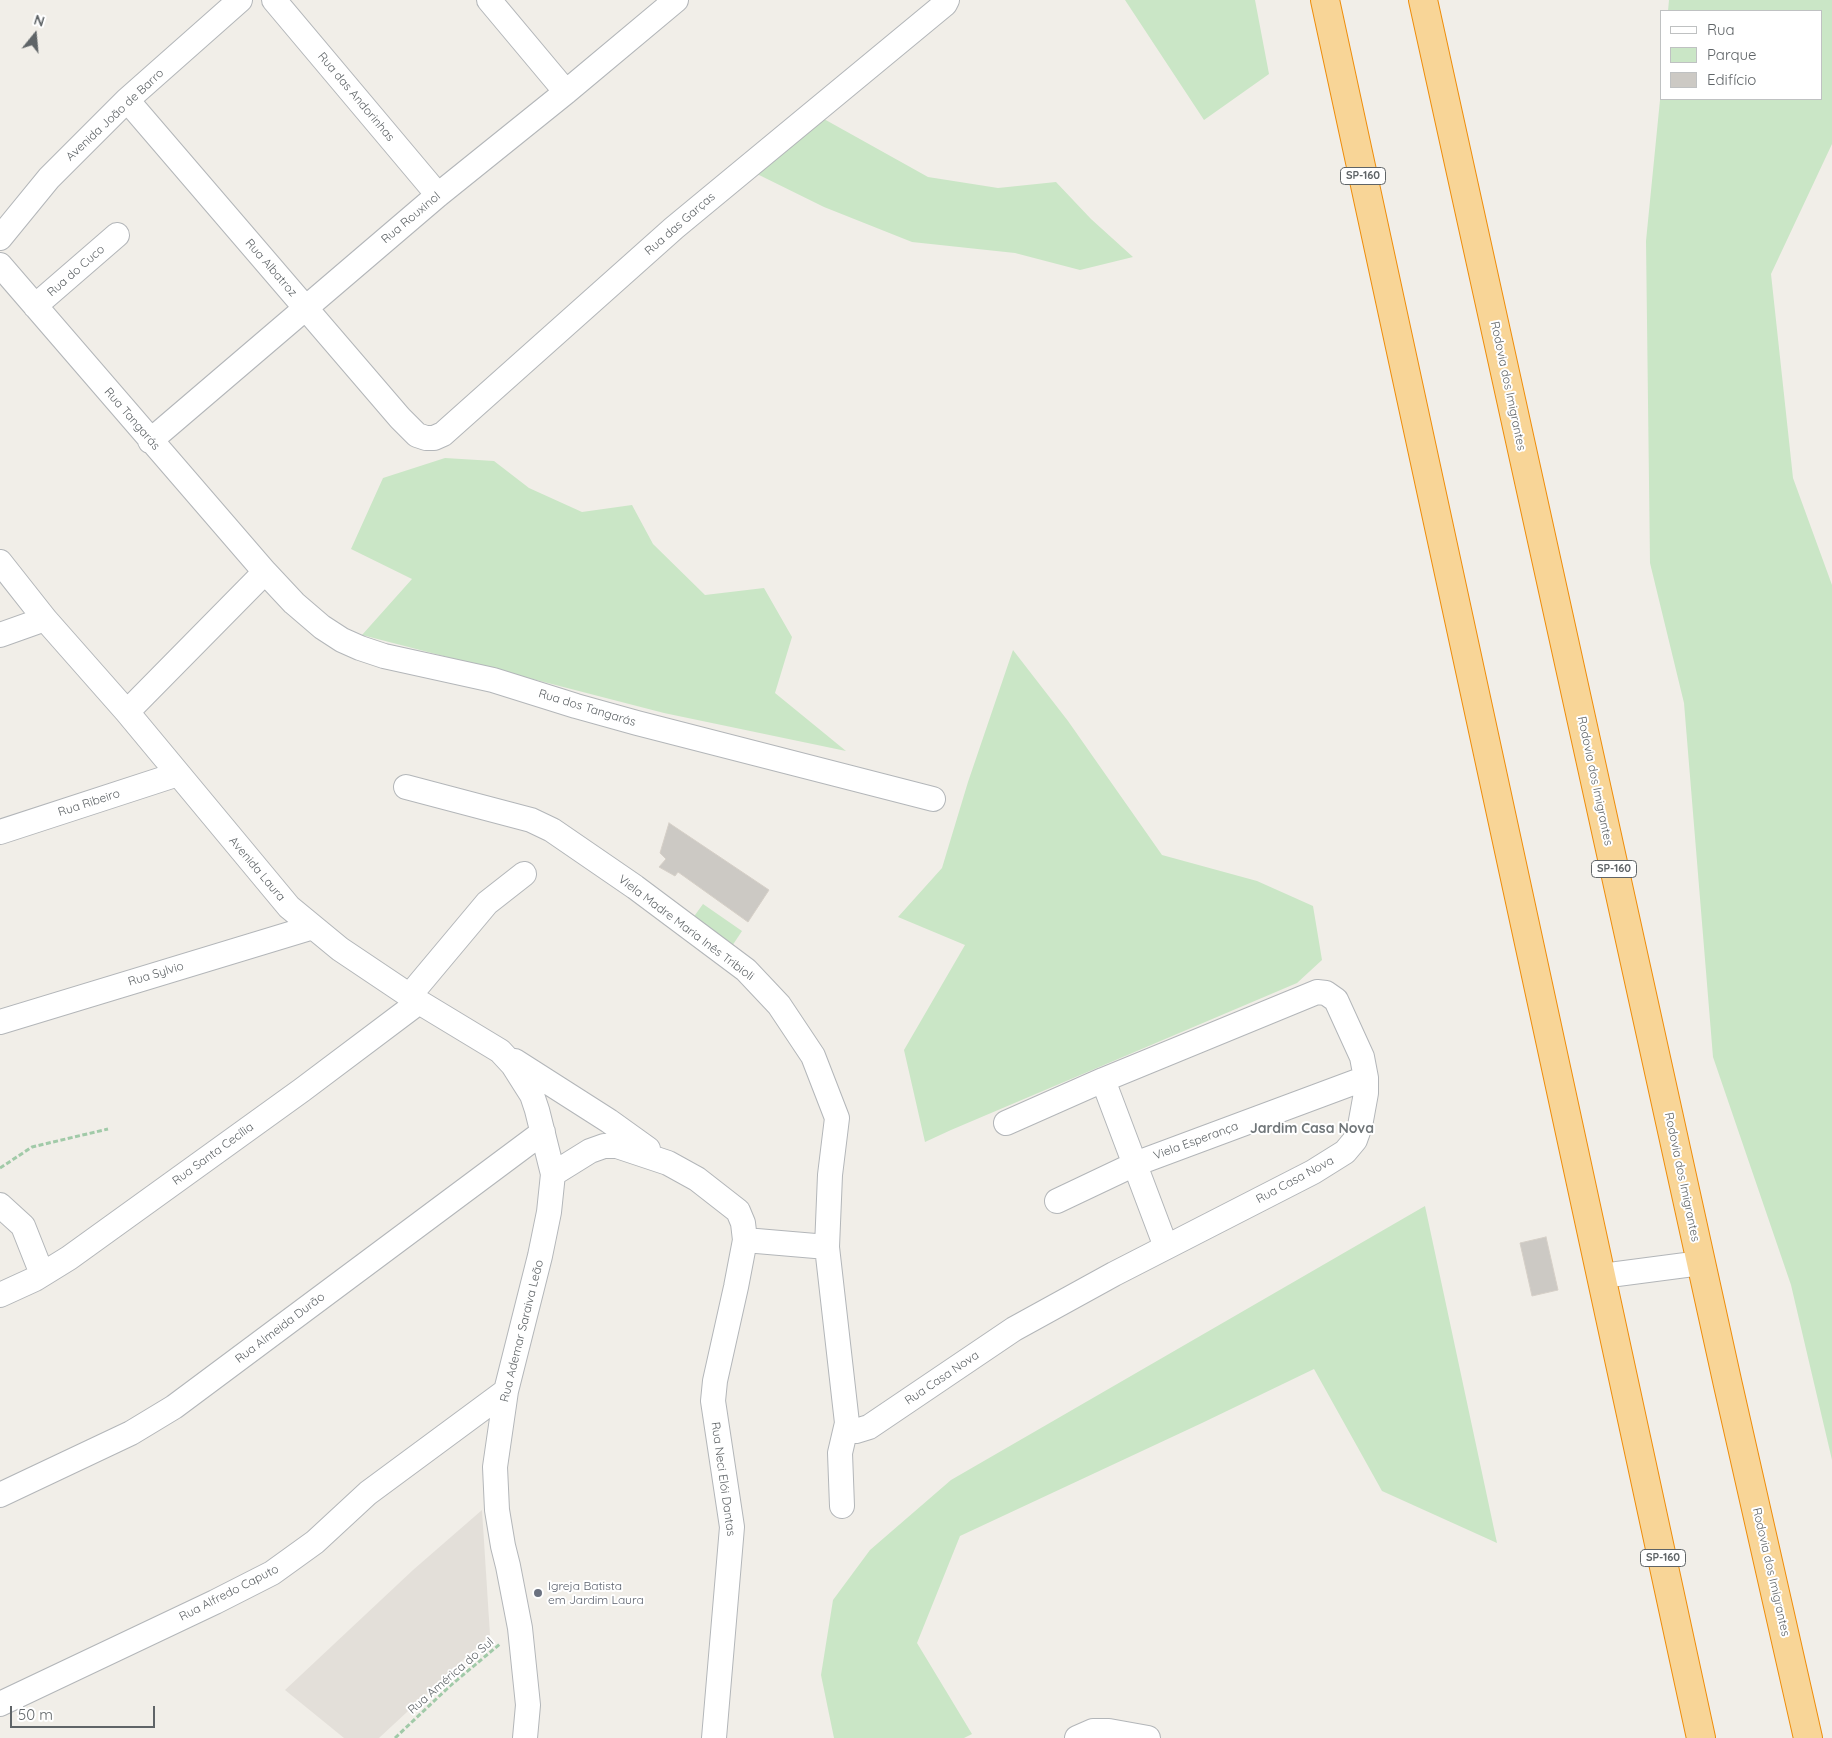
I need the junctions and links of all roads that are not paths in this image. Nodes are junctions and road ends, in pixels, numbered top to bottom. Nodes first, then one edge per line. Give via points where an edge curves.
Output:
1 (240, 0) edge
2 (274, 0) edge
3 (490, 0) edge
4 (676, 0) edge
5 (1325, 0) edge
6 (1423, 0) edge
7 (946, 2) edge
8 (566, 92) junction
9 (127, 100) junction
10 (438, 195) junction
11 (117, 235) dead end
12 (0, 238) edge
13 (0, 265) edge
14 (34, 306) junction
15 (305, 308) junction
16 (418, 435) joint
17 (150, 441) junction
18 (0, 562) edge
19 (265, 572) junction
20 (46, 619) junction
21 (0, 634) edge
22 (127, 712) junction
23 (178, 774) junction
24 (406, 787) dead end
25 (933, 799) dead end
26 (0, 832) edge
27 (524, 874) dead end
28 (313, 927) junction
29 (414, 999) junction
30 (0, 1022) edge
31 (500, 1051) junction
32 (1366, 1078) junction
33 (1103, 1080) junction
34 (1006, 1123) dead end
35 (543, 1132) junction
36 (668, 1163) junction
37 (1135, 1164) junction
38 (552, 1174) junction
39 (1057, 1201) dead end
40 (0, 1205) edge
41 (744, 1231) junction
42 (827, 1247) junction
43 (1166, 1247) junction
44 (1701, 1262) junction
45 (0, 1274) edge
46 (1602, 1276) junction
47 (38, 1277) junction
48 (0, 1295) edge
49 (506, 1391) junction
50 (847, 1423) junction
51 (0, 1495) edge
52 (842, 1506) dead end
53 (0, 1704) edge
54 (525, 1738) edge
55 (714, 1738) edge
56 (1078, 1738) edge
57 (1148, 1738) edge
58 (1702, 1738) edge
59 (1808, 1738) edge

1 - 9 street, Avenida João de Barro
2 - 10 street, Rua das Andorinhas
3 - 8 street
4 - 8 street, Rua Rouxinol
5 - 46 highway, SP-160
6 - 44 highway, Rodovia dos Imigrantes / SP-160
7 - 16 street, Rua das Garças via 674,228 443,434 434,438
8 - 10 street, Rua Rouxinol
9 - 12 street, Avenida João de Barro via 49,178
9 - 15 street, Rua Albatroz
10 - 15 street, Rua Rouxinol
11 - 14 street, Rua do Cuco
13 - 14 street, Rua Tangarás
14 - 17 street, Rua Tangarás
15 - 16 street, Rua Albatroz
15 - 17 street, Rua Rouxinol
17 - 19 street, Rua Tangarás
18 - 20 street, Avenida Laura
19 - 22 street
19 - 25 street, Rua dos Tangarás via 322,627 360,648 408,663 493,680 637,723
20 - 21 street
20 - 22 street, Avenida Laura
22 - 23 street, Avenida Laura
23 - 26 street, Rua Ribeiro
23 - 28 street, Avenida Laura via 289,907
24 - 42 street, Viela Madre Maria Inês Tribioli via 531,820 552,830 746,970 779,1005 813,1056 837,1118 830,1175
27 - 29 street, Rua Santa Cecília via 487,903
28 - 29 street, Avenida Laura
28 - 30 street, Rua Sylvio
29 - 31 street, Avenida Laura
29 - 47 street, Rua Santa Cecília via 294,1096
31 - 35 street, Avenida Laura via 523,1079
31 - 36 street
32 - 33 street, Rua Casa Nova via 1362,1057 1336,1000 1326,993 1317,992
32 - 37 street, Viela Esperança
32 - 43 street, Rua Casa Nova via 1360,1126 1355,1140 1345,1152 1313,1172
33 - 34 street, Rua Casa Nova
33 - 37 street
35 - 38 street, Rua Ademar Saraiva Leão
35 - 51 street, Rua Almeida Durão via 174,1407 130,1433
36 - 38 street via 617,1146 604,1146
36 - 41 street via 696,1179 738,1211
37 - 39 street, Viela Esperança
37 - 43 street
38 - 49 street, Rua Ademar Saraiva Leão via 549,1212 540,1256
40 - 47 street via 23,1226
41 - 42 street
41 - 55 street, Rua Neci Elói Dantas via 736,1287 715,1381 714,1401 732,1527
42 - 50 street, Viela Madre Maria Inês Tribioli
43 - 50 street, Rua Casa Nova via 1014,1330 869,1427 856,1431
44 - 46 street
44 - 59 highway, Rodovia dos Imigrantes / SP-160
45 - 47 street
46 - 58 highway, SP-160
47 - 48 street, Rua Santa Cecília
49 - 53 street, Rua Alfredo Caputo via 368,1493 315,1542 272,1573
49 - 54 street, Rua Ademar Saraiva Leão via 495,1467 497,1510 520,1628 528,1705
50 - 52 street, Viela Madre Maria Inês Tribioli via 840,1453
56 - 57 street via 1093,1731

